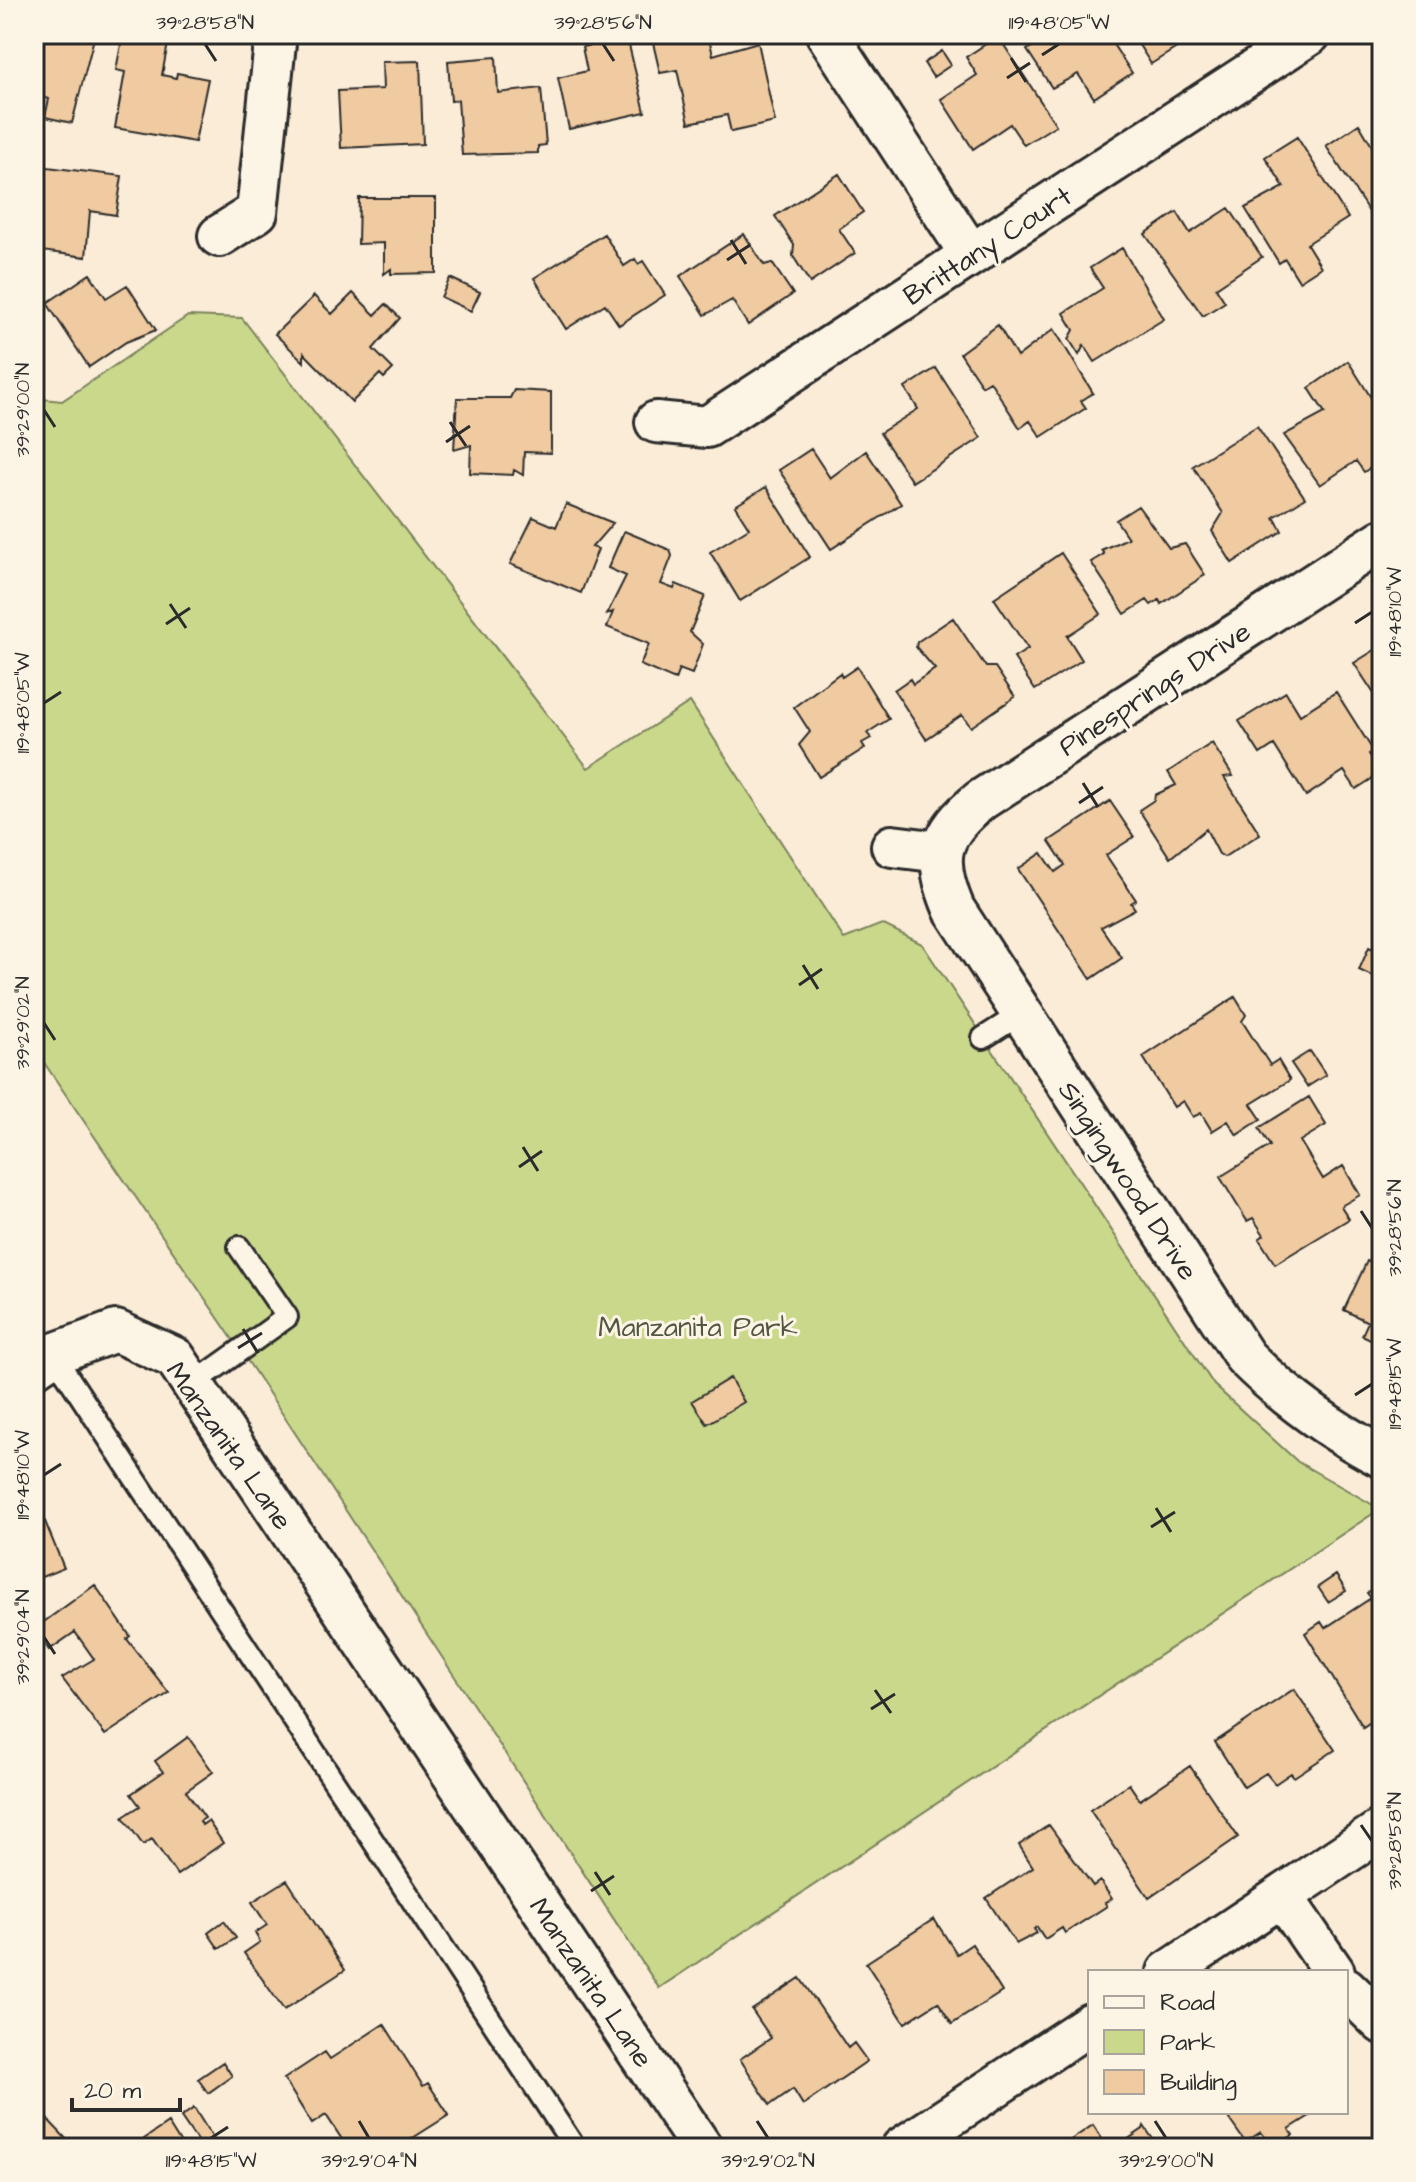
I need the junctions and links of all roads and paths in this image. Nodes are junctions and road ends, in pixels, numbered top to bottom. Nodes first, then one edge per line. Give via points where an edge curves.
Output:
1 (276, 34) edge
2 (827, 34) edge
3 (1310, 34) edge
4 (219, 236) dead end
5 (971, 255) junction
6 (656, 422) dead end
7 (1382, 540) edge
8 (892, 846) dead end
9 (941, 852) junction
10 (1022, 1013) junction
11 (983, 1038) dead end
12 (239, 1247) dead end
13 (44, 1360) edge
14 (193, 1384) junction
15 (1382, 1457) edge
16 (1382, 1829) edge
17 (1282, 1896) junction
18 (1171, 1970) edge
19 (1333, 1970) edge
20 (1348, 1990) edge
21 (1382, 2023) edge
22 (1088, 2025) edge
23 (575, 2148) edge
24 (702, 2148) edge
25 (902, 2148) edge

1 - 4 street via 257,212
2 - 5 street
3 - 5 street, Brittany Court
5 - 6 street, Brittany Court via 707,427
7 - 9 street, Pinesprings Drive via 981,800 954,826
8 - 9 street
9 - 10 street, Singingwood Drive via 944,885 954,909
10 - 11 lane
10 - 15 street, Singingwood Drive via 1245,1357 1323,1424
12 - 14 lane via 287,1317
13 - 14 street, Manzanita Lane via 116,1331 175,1358
13 - 23 lane, Manzanita Lane
14 - 24 street, Manzanita Lane
16 - 17 street
17 - 18 street
17 - 19 street
20 - 21 street
22 - 25 street

